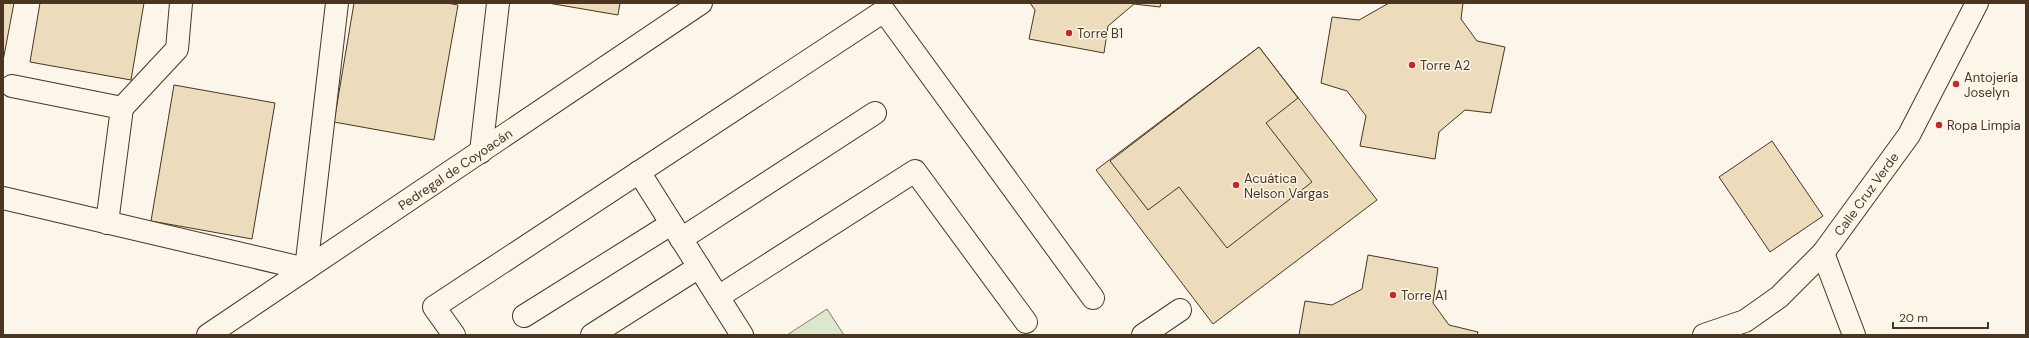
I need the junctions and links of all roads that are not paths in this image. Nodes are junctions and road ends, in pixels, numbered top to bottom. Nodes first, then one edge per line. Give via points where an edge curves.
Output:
1 (181, 3) edge
2 (337, 3) edge
3 (498, 3) edge
4 (701, 3) edge
5 (1977, 3) edge
6 (676, 12) edge
7 (12, 86) dead end
8 (122, 108) junction
9 (875, 113) dead end
10 (481, 152) junction
11 (639, 172) junction
12 (3, 198) edge
13 (107, 223) junction
14 (676, 231) junction
15 (1823, 252) junction
16 (699, 267) junction
17 (306, 269) junction
18 (718, 297) junction
19 (1093, 298) dead end
20 (1180, 310) dead end
21 (524, 316) dead end
22 (1026, 322) dead end
23 (208, 335) edge
24 (454, 335) edge
25 (592, 335) edge
26 (742, 335) edge
27 (1143, 335) edge
28 (1704, 335) edge
29 (1854, 335) edge

1 - 8 street via 177,49
2 - 17 street
3 - 10 street
4 - 6 street, Pedregal de Coyoacán
5 - 15 street, Calle Cruz Verde via 1909,135
6 - 10 street, Pedregal de Coyoacán
7 - 8 street
8 - 13 street
9 - 14 street
10 - 17 street, Pedregal de Coyoacán
11 - 14 street
11 - 19 street via 884,11
11 - 24 street via 434,307
12 - 13 street
13 - 17 street
14 - 16 street
14 - 21 street
15 - 28 street, Calle Cruz Verde via 1779,297 1745,321
15 - 29 street
16 - 18 street
16 - 25 street
17 - 23 street, Pedregal de Coyoacán
18 - 22 street via 915,171
18 - 26 street
20 - 27 street

